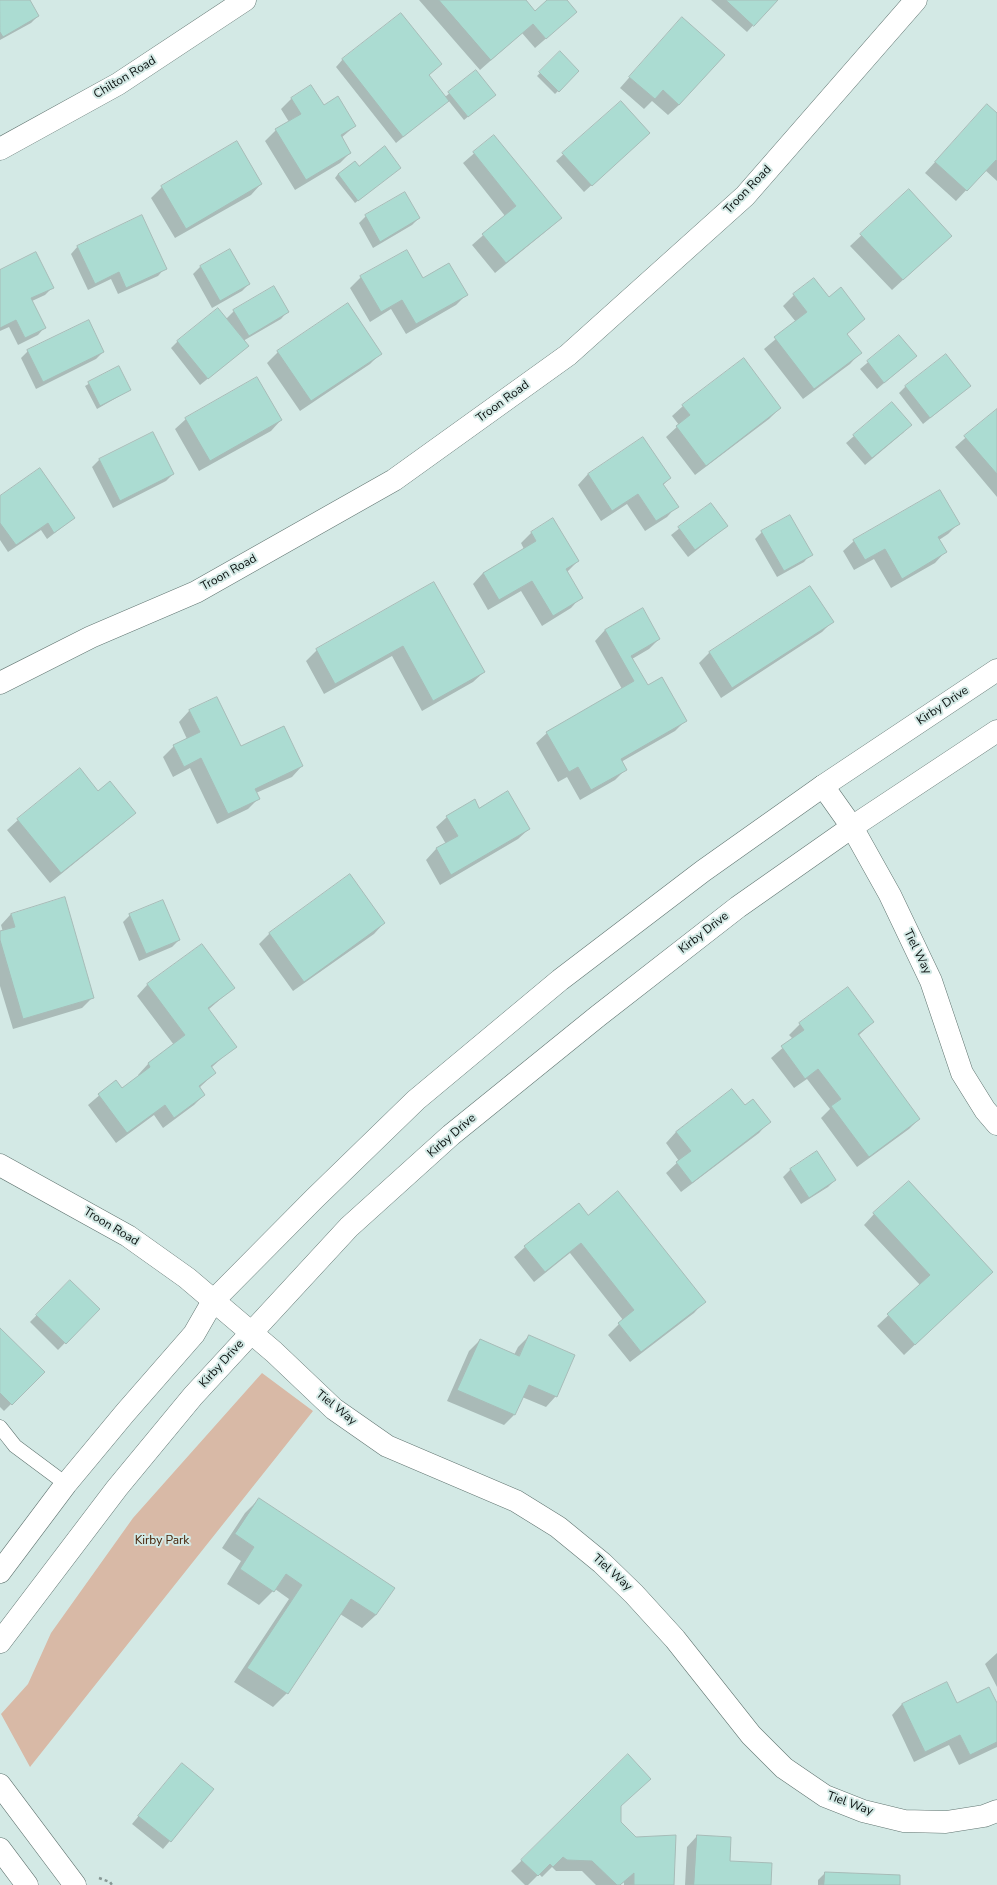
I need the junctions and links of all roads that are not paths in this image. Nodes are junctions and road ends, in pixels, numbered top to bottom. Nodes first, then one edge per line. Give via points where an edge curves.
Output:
1 (245, 0) edge
2 (916, 0) edge
3 (0, 149) edge
4 (997, 670) edge
5 (0, 683) edge
6 (997, 732) edge
7 (823, 786) junction
8 (852, 827) junction
9 (997, 1124) edge
10 (0, 1165) edge
11 (213, 1301) junction
12 (250, 1333) junction
13 (0, 1427) edge
14 (66, 1484) junction
15 (0, 1572) edge
16 (0, 1642) edge
17 (0, 1785) edge
18 (997, 1811) edge
19 (0, 1849) edge
20 (84, 1880) edge
21 (27, 1885) edge

1 - 3 street, Chilton Road via 118,84
2 - 5 street, Troon Road via 745,196 568,355 394,480 196,592 92,638
4 - 7 street, Kirby Drive
6 - 8 street, Kirby Drive
7 - 8 street, Tiel Way
7 - 11 street, Kirby Drive via 703,871 560,980 416,1100 314,1198
8 - 9 street, Tiel Way via 890,895 931,982 962,1073
8 - 12 street, Kirby Drive via 738,907 451,1135 349,1227
10 - 11 street, Troon Road via 128,1236 187,1278
11 - 12 street, Tiel Way
11 - 14 street, Kirby Drive via 194,1334
12 - 16 street, Kirby Drive via 193,1396 117,1488
12 - 18 street, Tiel Way via 274,1352 334,1409 387,1446 516,1501 558,1527 602,1563 634,1594 675,1639 751,1735 784,1768 825,1796 863,1811 904,1821 946,1822 984,1816
13 - 14 lane via 15,1446
14 - 15 street, Kirby Drive
17 - 20 street
19 - 21 street

